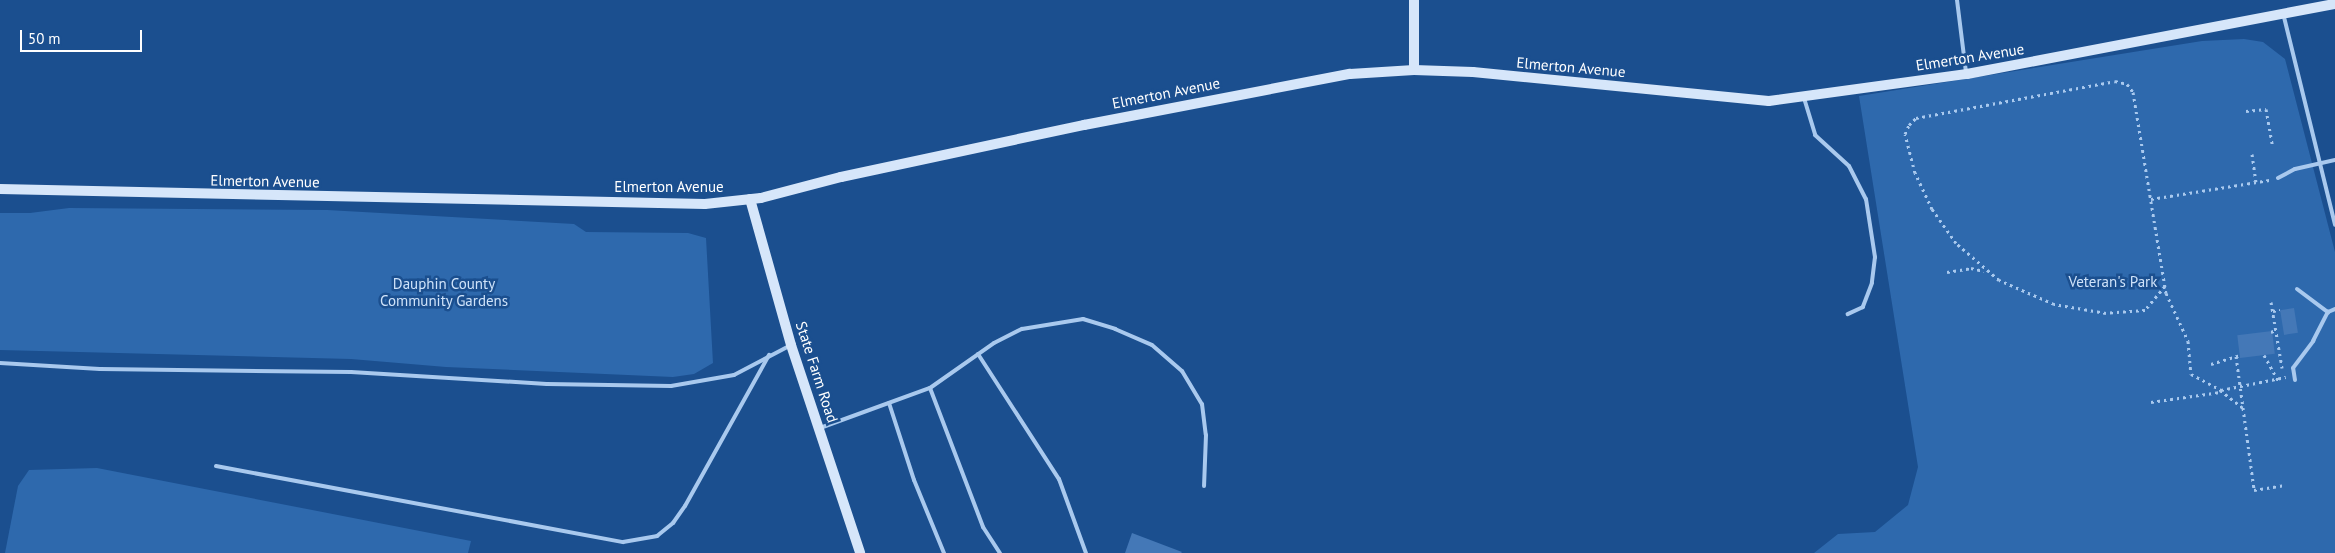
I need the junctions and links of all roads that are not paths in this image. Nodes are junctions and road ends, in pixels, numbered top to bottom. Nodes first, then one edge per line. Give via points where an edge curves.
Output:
1 (1414, 0) edge
2 (1957, 0) edge
3 (2335, 4) edge
4 (2284, 17) junction
5 (1414, 70) junction
6 (1967, 74) junction
7 (1804, 96) junction
8 (2335, 160) edge
9 (2320, 162) junction
10 (2278, 178) road end
11 (0, 188) edge
12 (750, 199) junction
13 (2335, 225) edge
14 (2297, 289) dead end
15 (2335, 310) edge
16 (2328, 312) junction
17 (1848, 314) dead end
18 (791, 345) junction
19 (978, 354) junction
20 (769, 356) junction
21 (0, 363) edge
22 (2295, 380) dead end
23 (930, 388) junction
24 (889, 403) junction
25 (820, 428) junction
26 (216, 466) dead end
27 (1204, 486) dead end
28 (860, 553) edge
29 (944, 553) edge
30 (1000, 553) edge
31 (1086, 553) edge

1 - 5 main road
2 - 6 lane
3 - 4 main road, Elmerton Avenue
4 - 6 main road, Elmerton Avenue
4 - 9 lane
5 - 7 main road, Elmerton Avenue via 1473,72 1769,101
5 - 12 main road, Elmerton Avenue via 1350,74 1265,88 926,158
6 - 7 main road, Elmerton Avenue
7 - 17 lane via 1815,136 1849,166 1866,199 1874,257 1872,283 1863,307
8 - 9 lane
9 - 10 lane
9 - 13 lane
11 - 12 main road, Elmerton Avenue via 705,204
12 - 18 main road, State Farm Road
14 - 16 lane
15 - 16 lane
16 - 22 lane via 2313,341 2293,368
18 - 20 lane
18 - 25 main road, State Farm Road
19 - 23 lane
19 - 27 lane via 1022,329 1083,319 1115,328 1152,345 1182,371 1202,404 1206,435
19 - 31 lane via 1059,479
20 - 21 lane via 734,375 672,386 547,384 351,372 100,369
20 - 26 lane via 685,506 673,523 657,536 623,542
23 - 24 lane
23 - 30 lane via 983,527
24 - 25 lane
24 - 29 lane via 927,516
25 - 28 main road, State Farm Road

